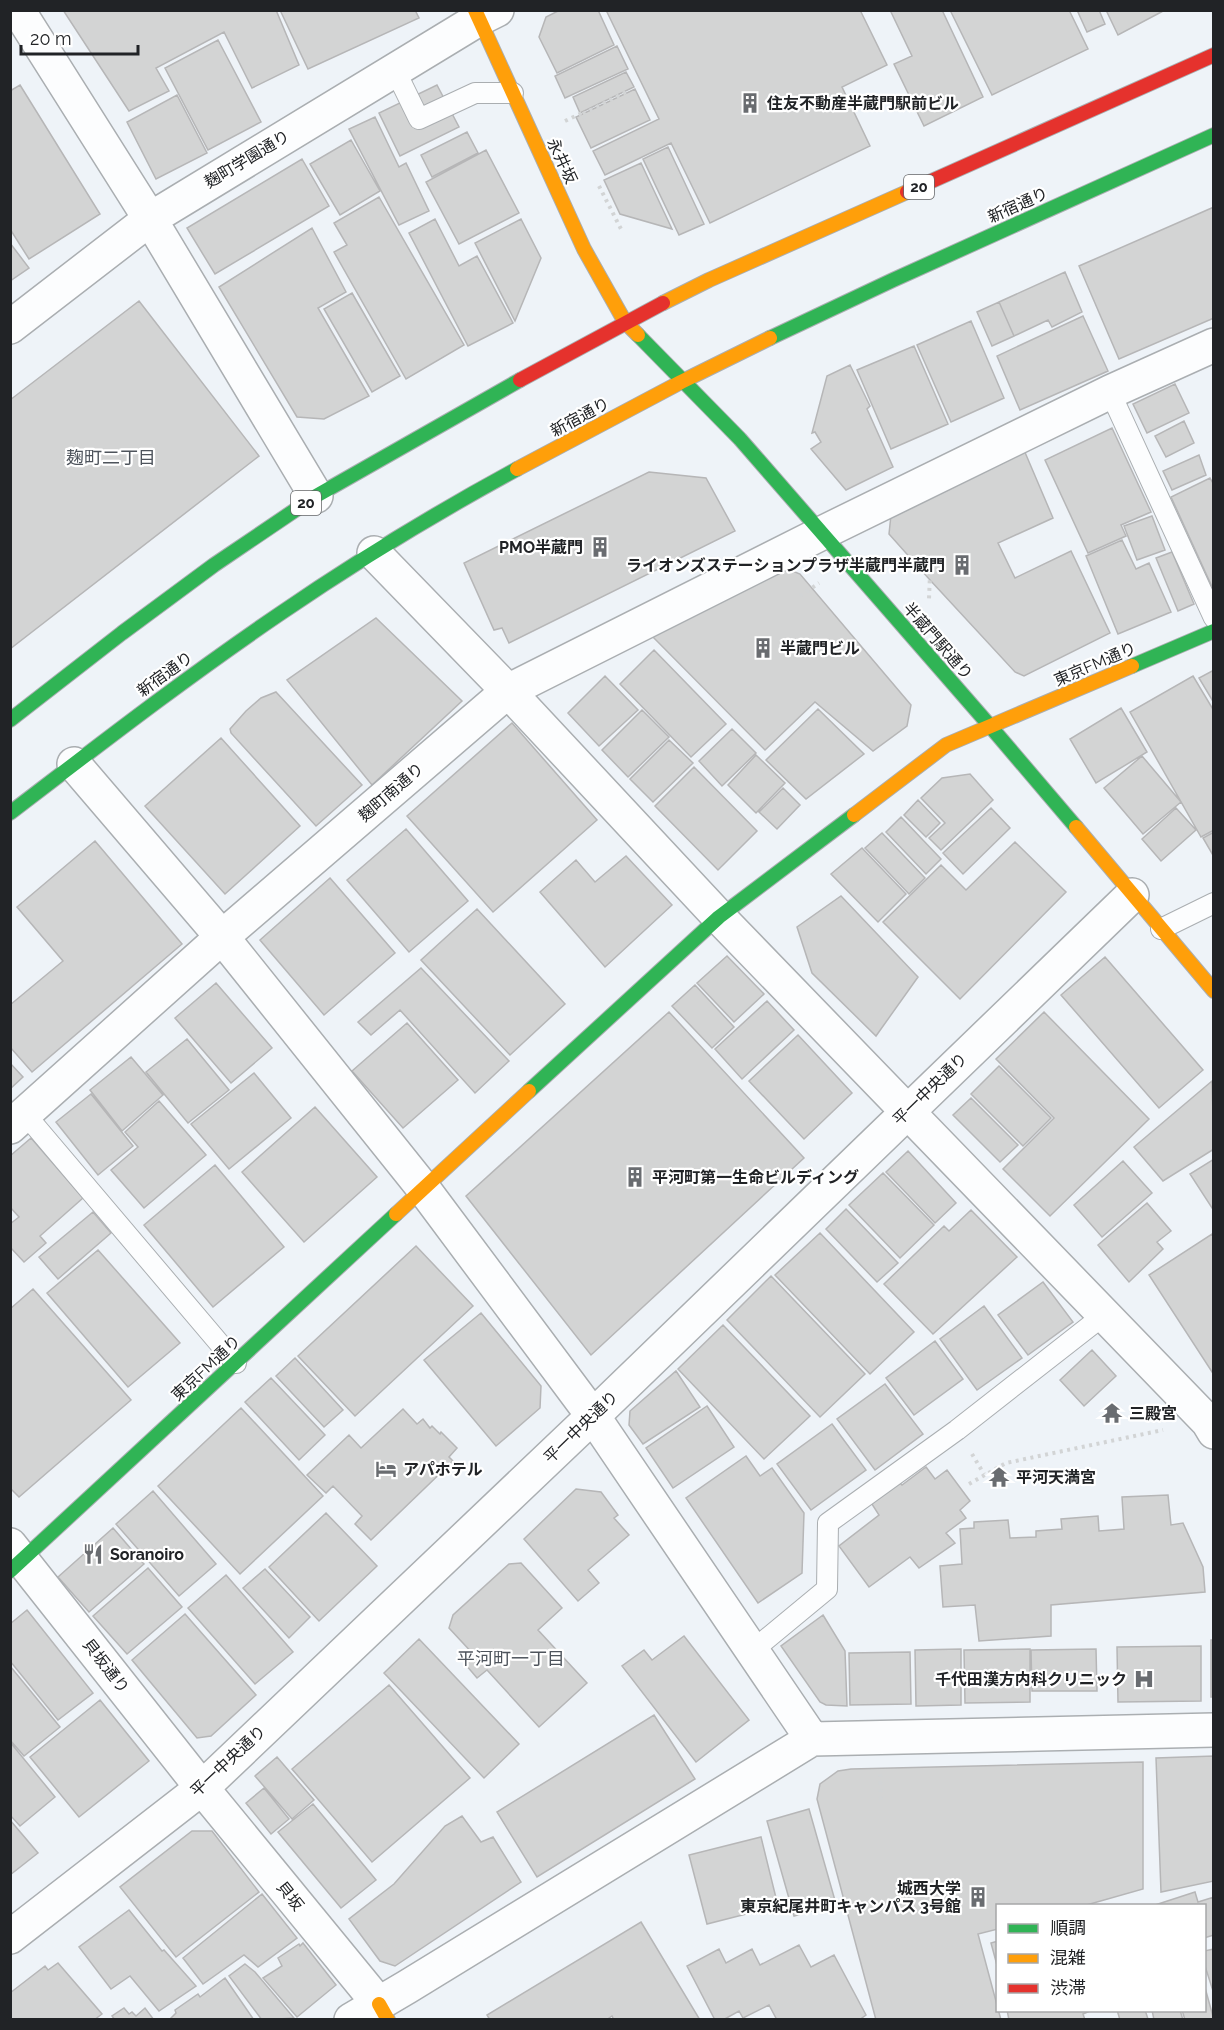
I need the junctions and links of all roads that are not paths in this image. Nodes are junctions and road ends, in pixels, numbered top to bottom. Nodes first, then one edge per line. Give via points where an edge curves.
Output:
1 (18, 10) edge
2 (484, 13) edge
3 (1214, 55) edge
4 (395, 70) junction
5 (513, 93) junction
6 (1214, 135) edge
7 (150, 219) junction
8 (626, 322) junction
9 (10, 327) edge
10 (1214, 345) edge
11 (684, 381) junction
12 (1110, 392) junction
13 (316, 496) junction
14 (822, 533) junction
15 (374, 553) junction
16 (1214, 618) edge
17 (1214, 632) edge
18 (508, 691) junction
19 (10, 720) edge
20 (990, 726) junction
21 (74, 764) junction
22 (10, 813) edge
23 (1132, 895) junction
24 (1214, 903) edge
25 (719, 917) junction
26 (1161, 929) junction
27 (222, 937) junction
28 (1214, 991) edge
29 (907, 1111) junction
30 (18, 1120) edge
31 (423, 1188) junction
32 (1104, 1315) junction
33 (236, 1363) junction
34 (593, 1416) junction
35 (1212, 1424) edge
36 (15, 1559) edge
37 (752, 1651) junction
38 (1214, 1730) edge
39 (812, 1739) junction
40 (202, 1788) junction
41 (10, 1937) edge
42 (372, 2014) edge

1 - 7 street
2 - 4 street, 麹町学園通り
2 - 5 main road, 永井坂
3 - 8 main road, 20 via 709,280
4 - 5 lane via 419,119 475,93
4 - 7 street, 麹町学園通り
5 - 8 main road, 永井坂 via 584,249
6 - 11 main road, 新宿通り via 762,340
7 - 9 street, 麹町学園通り
7 - 13 street
8 - 11 main road, 半蔵門駅通り
8 - 13 main road, 20
10 - 12 street, 麹町南通り
11 - 14 main road, 半蔵門駅通り
11 - 15 main road, 新宿通り via 478,491
12 - 14 street, 麹町南通り
12 - 16 lane
13 - 19 main road, 20 via 214,565
14 - 18 street, 麹町南通り
14 - 20 main road, 半蔵門駅通り
15 - 18 street
15 - 21 main road, 新宿通り via 262,625
17 - 20 main road, 東京FM通り
18 - 25 street
18 - 27 street, 麹町南通り
20 - 23 main road, 半蔵門駅通り
20 - 25 main road, 東京FM通り via 946,745
21 - 22 main road, 新宿通り
21 - 27 street
23 - 26 main road, 半蔵門駅通り
23 - 29 street, 平一中央通り
24 - 26 lane
25 - 29 street
25 - 31 main road, 東京FM通り
26 - 28 main road, 半蔵門駅通り
27 - 30 street, 麹町南通り
27 - 31 street
29 - 32 street
29 - 34 street, 平一中央通り
30 - 33 lane
31 - 33 main road, 東京FM通り
31 - 34 street
32 - 35 street
32 - 37 lane via 957,1430 828,1523 826,1589
33 - 36 main road, 東京FM通り
34 - 37 street
34 - 40 street, 平一中央通り
36 - 40 street, 貝坂通り
37 - 39 street
38 - 39 street
39 - 42 street
40 - 41 street, 平一中央通り
40 - 42 street, 貝坂

